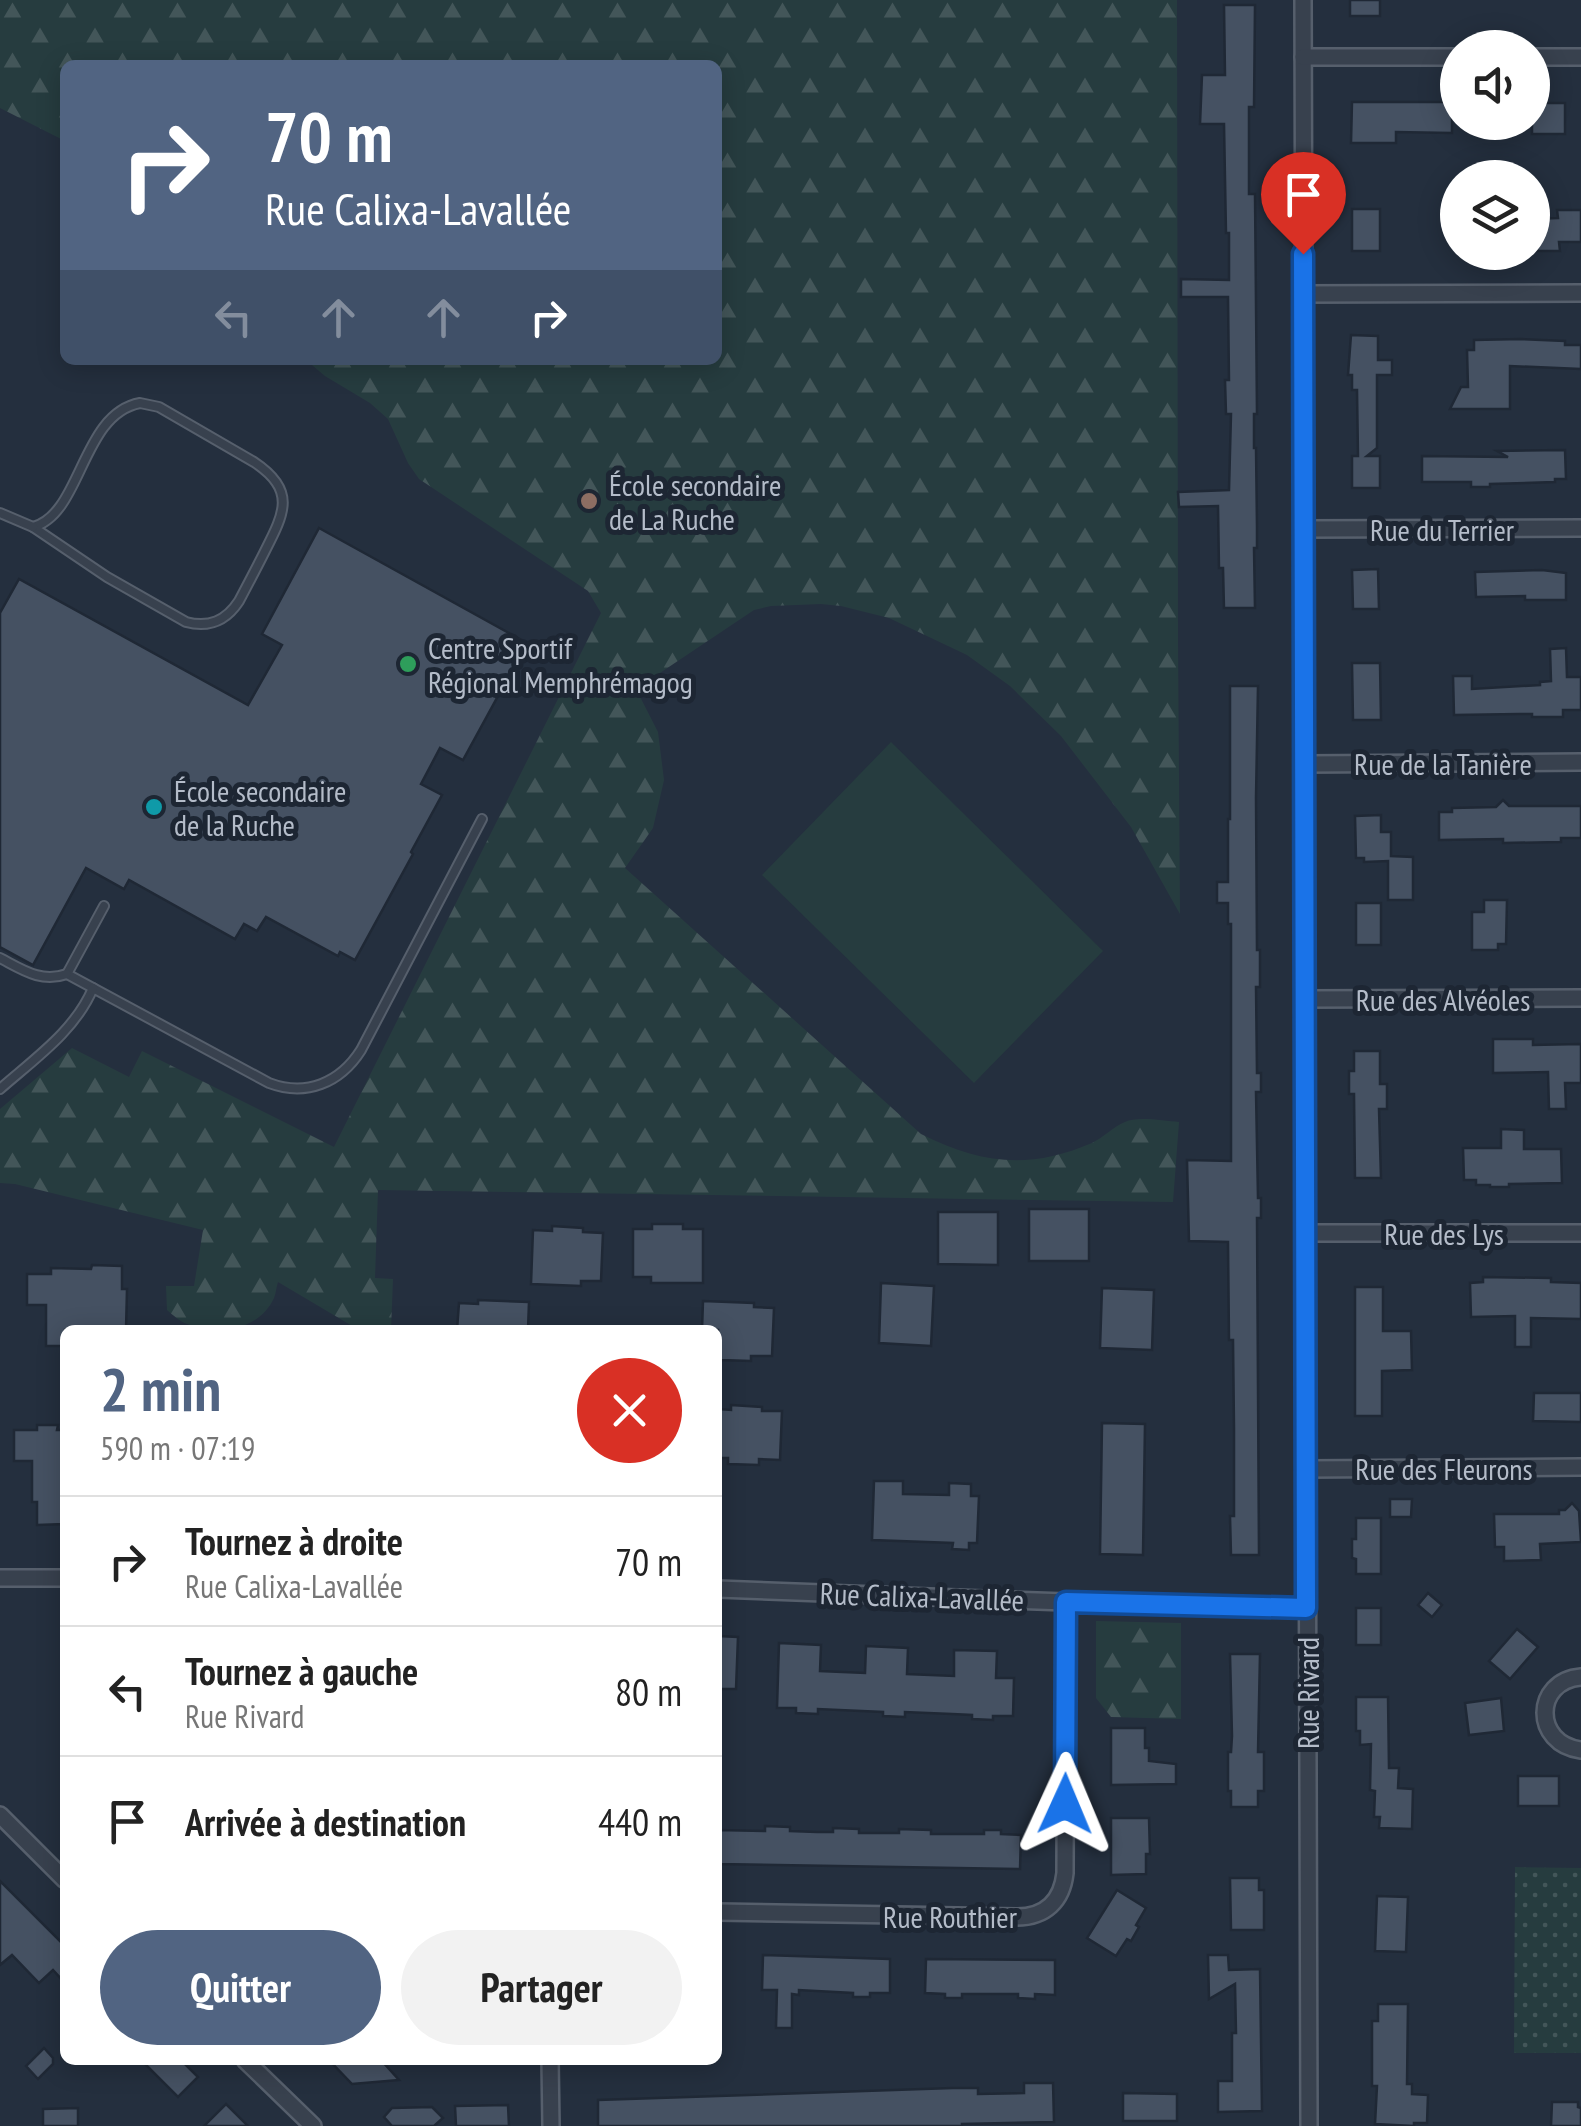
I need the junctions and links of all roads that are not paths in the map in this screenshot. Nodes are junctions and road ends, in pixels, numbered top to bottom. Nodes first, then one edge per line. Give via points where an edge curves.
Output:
1 (1302, 0) edge
2 (1303, 57) junction
3 (1440, 57) edge
4 (1550, 57) edge
5 (1581, 57) edge
6 (1581, 293) edge
7 (1303, 294) junction
8 (0, 513) edge
9 (32, 527) junction
10 (1581, 528) edge
11 (1304, 529) junction
12 (1581, 762) edge
13 (1305, 764) junction
14 (482, 819) dead end
15 (104, 906) dead end
16 (0, 958) edge
17 (67, 974) junction
18 (93, 988) junction
19 (1581, 998) edge
20 (1305, 1000) junction
21 (0, 1089) edge
22 (1306, 1233) junction
23 (1581, 1233) edge
24 (1581, 1468) edge
25 (1307, 1469) junction
26 (0, 1578) edge
27 (60, 1578) edge
28 (722, 1589) edge
29 (1066, 1602) junction
30 (1306, 1608) junction
31 (1581, 1676) edge
32 (1581, 1750) edge
33 (0, 1815) edge
34 (60, 1875) edge
35 (722, 1912) edge
36 (250, 2065) edge
37 (550, 2065) edge
38 (313, 2126) edge
39 (551, 2126) edge
40 (1308, 2126) edge

1 - 2 street, Rue Rivard
2 - 3 street
2 - 7 street, Rue Rivard
4 - 5 street
6 - 7 street
7 - 11 street, Rue Rivard
8 - 9 lane
9 - 9 lane via 186,622 211,624 239,601 284,503 268,472 159,407 140,403 113,414 51,518
10 - 11 street, Rue du Terrier
11 - 13 street, Rue Rivard
12 - 13 street, Rue de la Tanière
13 - 20 street, Rue Rivard
14 - 18 lane via 361,1050 328,1082 297,1090 269,1083
15 - 17 lane
16 - 17 lane via 32,976
17 - 18 lane
18 - 21 lane via 64,1033
19 - 20 street, Rue des Alvéoles
20 - 22 street, Rue Rivard
22 - 23 street, Rue des Lys
22 - 25 street, Rue Rivard
24 - 25 street, Rue des Fleurons
25 - 30 street, Rue Rivard
26 - 27 street
28 - 29 street, Rue Calixa-Lavallée
29 - 30 street, Rue Calixa-Lavallée
29 - 35 street, Rue Routhier via 1065,1873 1051,1906 1029,1917
30 - 40 street, Rue Rivard
31 - 32 street via 1553,1689 1544,1712 1551,1735
33 - 34 street
36 - 38 street
37 - 39 street

